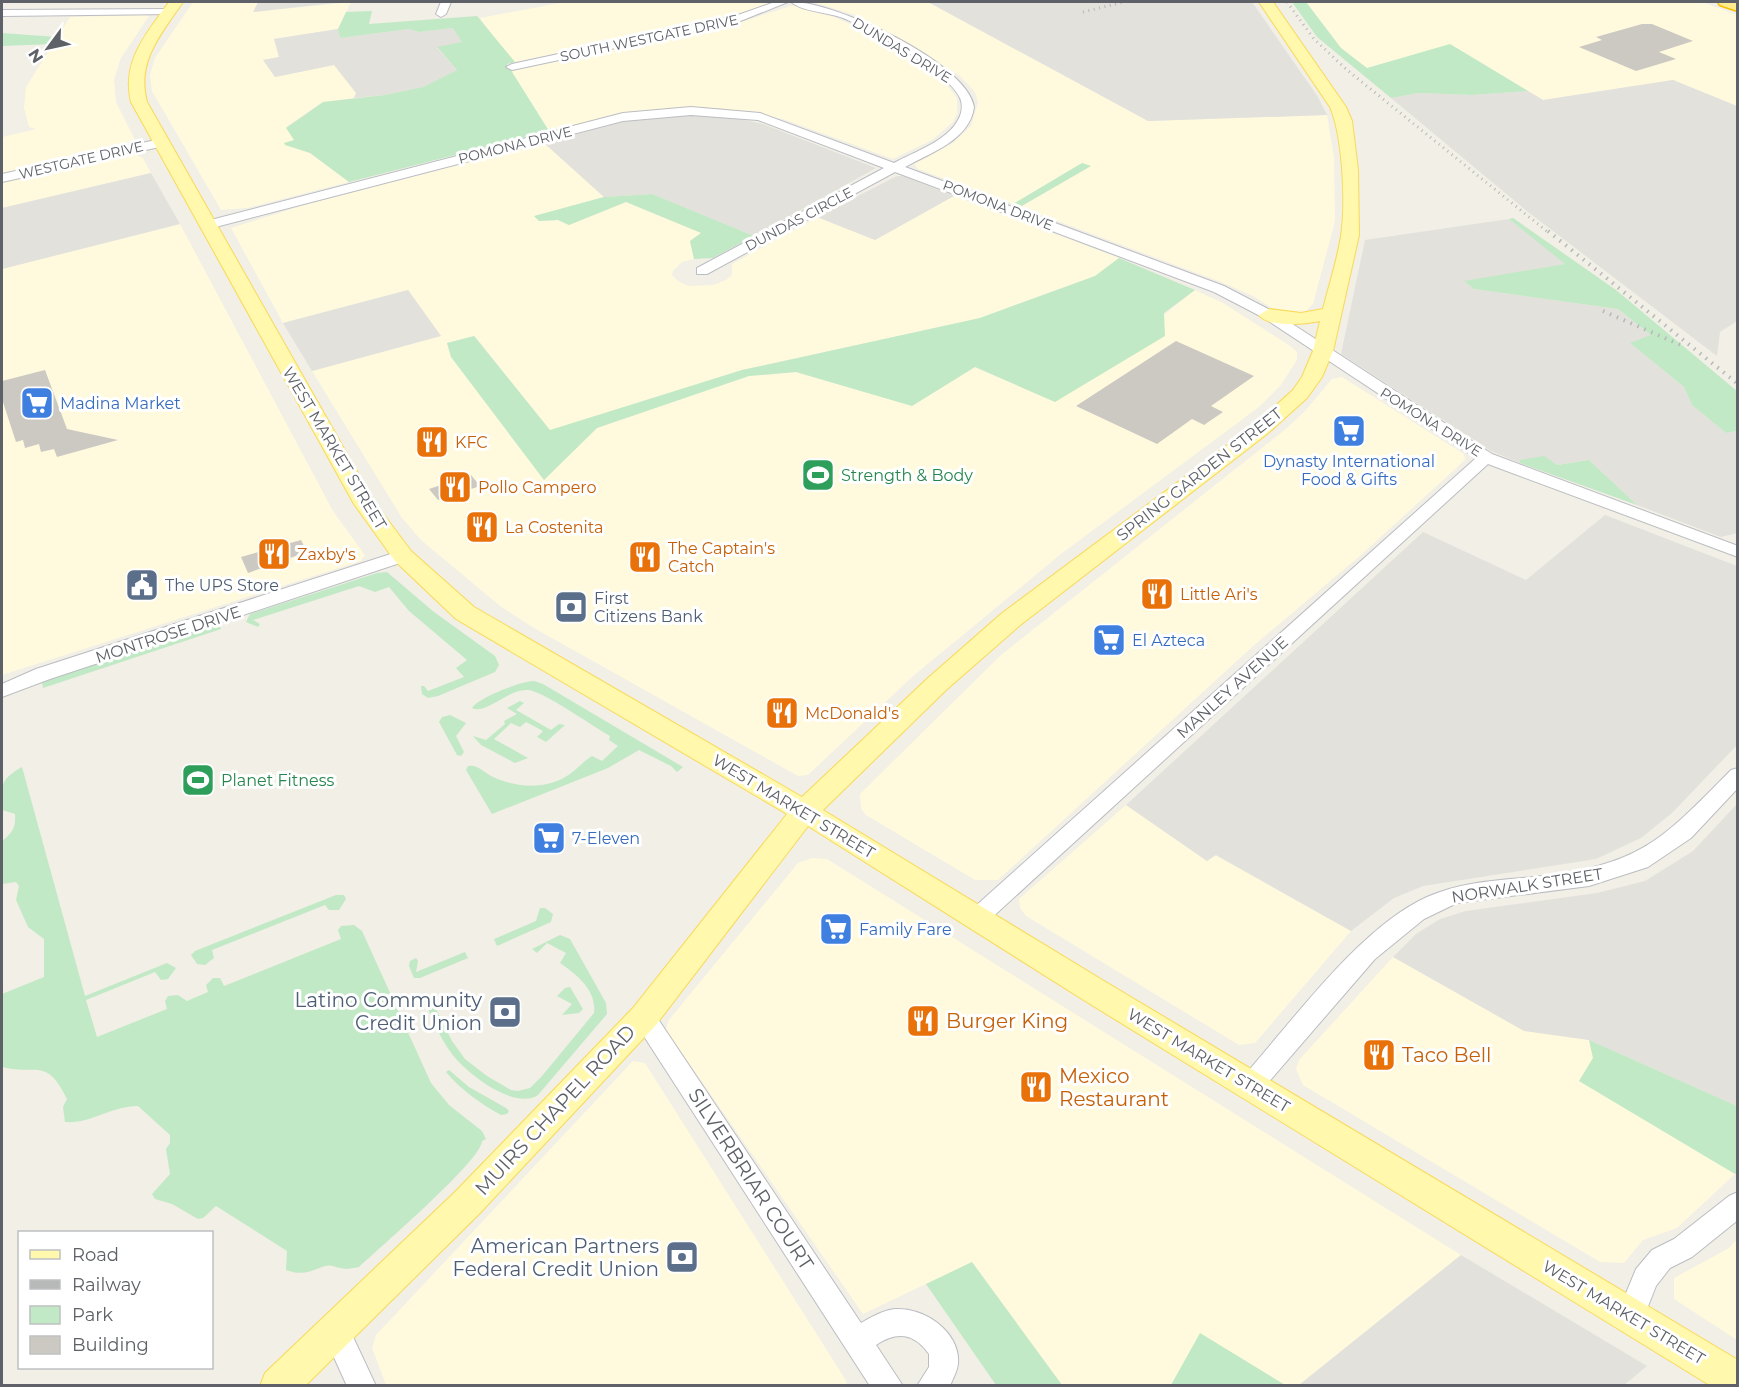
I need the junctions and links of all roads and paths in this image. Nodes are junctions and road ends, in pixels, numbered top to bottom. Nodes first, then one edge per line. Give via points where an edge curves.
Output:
1 (446, 2) edge
2 (783, 2) edge
3 (796, 2) edge
4 (1266, 2) edge
5 (173, 7) edge
6 (2, 13) edge
7 (441, 14) dead end
8 (512, 67) dead end
9 (160, 142) junction
10 (896, 167) junction
11 (2, 178) edge
12 (208, 225) junction
13 (702, 271) dead end
14 (1332, 313) junction
15 (1269, 315) junction
16 (1323, 351) junction
17 (1486, 457) junction
18 (1737, 552) edge
19 (403, 556) junction
20 (2, 691) edge
21 (1737, 775) edge
22 (805, 811) junction
23 (978, 917) junction
24 (644, 1017) junction
25 (1251, 1085) junction
26 (1737, 1204) edge
27 (1631, 1315) junction
28 (336, 1331) junction
29 (858, 1341) junction
30 (1737, 1381) edge
31 (278, 1386) edge
32 (362, 1386) edge
33 (889, 1386) edge
34 (931, 1386) edge

1 - 7 street
2 - 8 street, SOUTH WESTGATE DRIVE via 738,19
3 - 10 street, DUNDAS DRIVE via 856,21 946,74 965,94 968,111 958,129
4 - 14 main road, SPRING GARDEN STREET via 1329,92 1344,121 1351,221
5 - 6 street
5 - 9 main road, WEST MARKET STREET via 141,55 134,80 139,102
9 - 11 street, WESTGATE DRIVE
9 - 12 main road, WEST MARKET STREET
10 - 12 street, POMONA DRIVE via 760,117 672,111 610,120
10 - 13 street, DUNDAS CIRCLE
10 - 15 street, POMONA DRIVE via 1203,283
12 - 19 main road, WEST MARKET STREET via 365,504
14 - 15 main road via 1300,319
14 - 16 main road, SPRING GARDEN STREET
15 - 16 street, POMONA DRIVE
16 - 17 street, POMONA DRIVE
16 - 22 main road, SPRING GARDEN STREET via 1300,394 1260,430 1010,620
17 - 18 street, POMONA DRIVE
17 - 23 street, MANLEY AVENUE
19 - 20 street, MONTROSE DRIVE
19 - 22 main road, WEST MARKET STREET via 465,613
21 - 25 street, NORWALK STREET via 1683,832 1664,848 1628,867 1580,878 1455,895 1412,913 1372,946
22 - 23 main road, WEST MARKET STREET
22 - 24 main road, MUIRS CHAPEL ROAD
23 - 25 main road, WEST MARKET STREET
24 - 28 main road, MUIRS CHAPEL ROAD via 467,1203
24 - 29 street, SILVERBRIAR COURT
25 - 27 main road, WEST MARKET STREET
26 - 27 street via 1683,1248 1661,1259 1646,1278
27 - 30 main road, WEST MARKET STREET
28 - 31 main road, MUIRS CHAPEL ROAD
28 - 32 street
29 - 33 street, SILVERBRIAR COURT
29 - 34 street via 894,1322 922,1326 942,1346 945,1359

